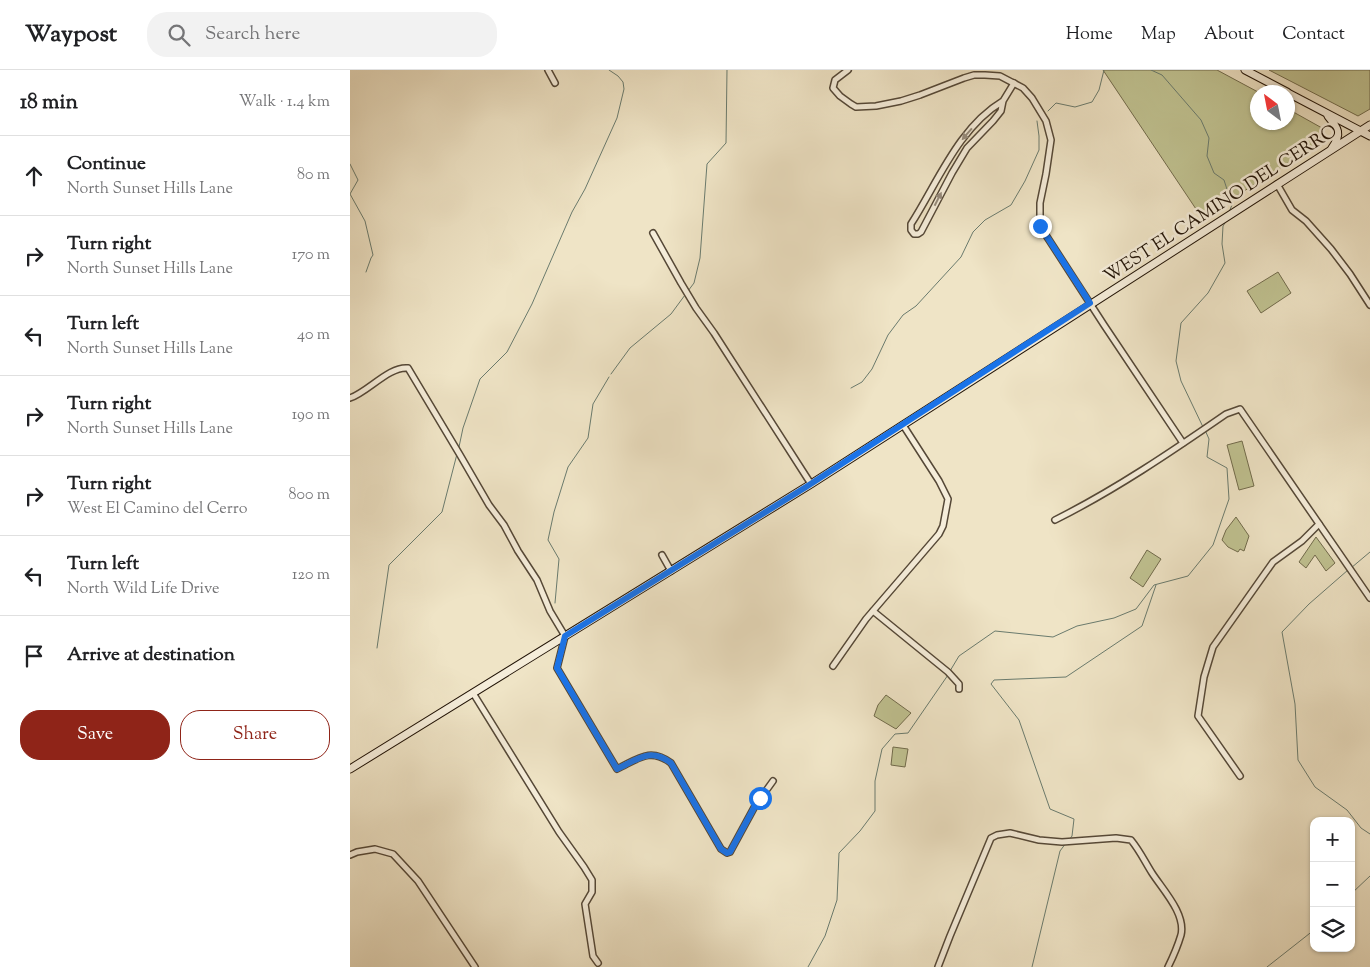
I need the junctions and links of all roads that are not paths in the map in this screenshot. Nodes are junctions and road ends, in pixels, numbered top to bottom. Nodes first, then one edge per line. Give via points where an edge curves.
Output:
1 (548, 70) edge
2 (848, 70) edge
3 (1244, 70) edge
4 (828, 80) dead end
5 (834, 82) junction
6 (555, 83) dead end
7 (1014, 83) junction
8 (1272, 85) edge
9 (1295, 97) edge
10 (1003, 101) junction
11 (1325, 112) junction
12 (1370, 125) edge
13 (1360, 131) junction
14 (1370, 136) edge
15 (1330, 151) junction
16 (1277, 184) junction
17 (653, 233) dead end
18 (1090, 303) junction
19 (1370, 305) edge
20 (350, 398) edge
21 (903, 425) junction
22 (1183, 443) junction
23 (811, 484) junction
24 (1055, 520) dead end
25 (1319, 524) junction
26 (662, 555) dead end
27 (671, 571) junction
28 (1370, 598) edge
29 (873, 611) junction
30 (565, 636) junction
31 (833, 666) dead end
32 (959, 689) dead end
33 (473, 693) junction
34 (350, 769) edge
35 (1240, 776) dead end
36 (773, 781) dead end
37 (350, 855) edge
38 (598, 963) dead end
39 (475, 967) edge
40 (938, 967) edge
41 (1168, 967) edge

1 - 6 street
2 - 5 street
3 - 8 street
4 - 5 street
5 - 7 street via 833,88 856,107 920,96 974,75 1000,76
7 - 10 street
7 - 18 street via 1032,98 1046,121 1051,140 1040,203 1040,226
9 - 11 street
10 -> 10 street via 992,107 958,145 911,224 914,234 921,232 967,148 993,121
11 - 13 street
11 - 15 street via 1338,134
12 - 13 street, WEST EL CAMINO DEL CERRO
13 - 14 street
13 - 15 street, WEST EL CAMINO DEL CERRO
15 - 16 street, WEST EL CAMINO DEL CERRO
16 - 18 street, WEST EL CAMINO DEL CERRO
16 - 19 street via 1292,210 1331,250
17 - 23 street via 691,300
18 - 21 street, WEST EL CAMINO DEL CERRO
18 - 22 street
20 - 30 street via 394,372 408,368 537,580
21 - 23 street, WEST EL CAMINO DEL CERRO
21 - 29 street via 948,499 946,514 939,534
22 - 24 street via 1117,486
22 - 25 street via 1226,414 1240,409
23 - 27 street, WEST EL CAMINO DEL CERRO
25 - 28 street
25 - 35 street via 1274,562 1212,646 1198,716
26 - 27 street
27 - 30 street, WEST EL CAMINO DEL CERRO
29 - 31 street
29 - 32 street via 950,673
30 - 33 street, WEST EL CAMINO DEL CERRO
30 - 36 street via 557,668 617,769 648,754 671,763 723,852 730,852
33 - 34 street, WEST EL CAMINO DEL CERRO
33 - 38 street via 592,880 592,892 585,910 593,956
37 - 39 street via 375,849 393,854 418,882
40 - 41 street via 992,838 1010,833 1062,842 1132,840 1181,919 1182,933

